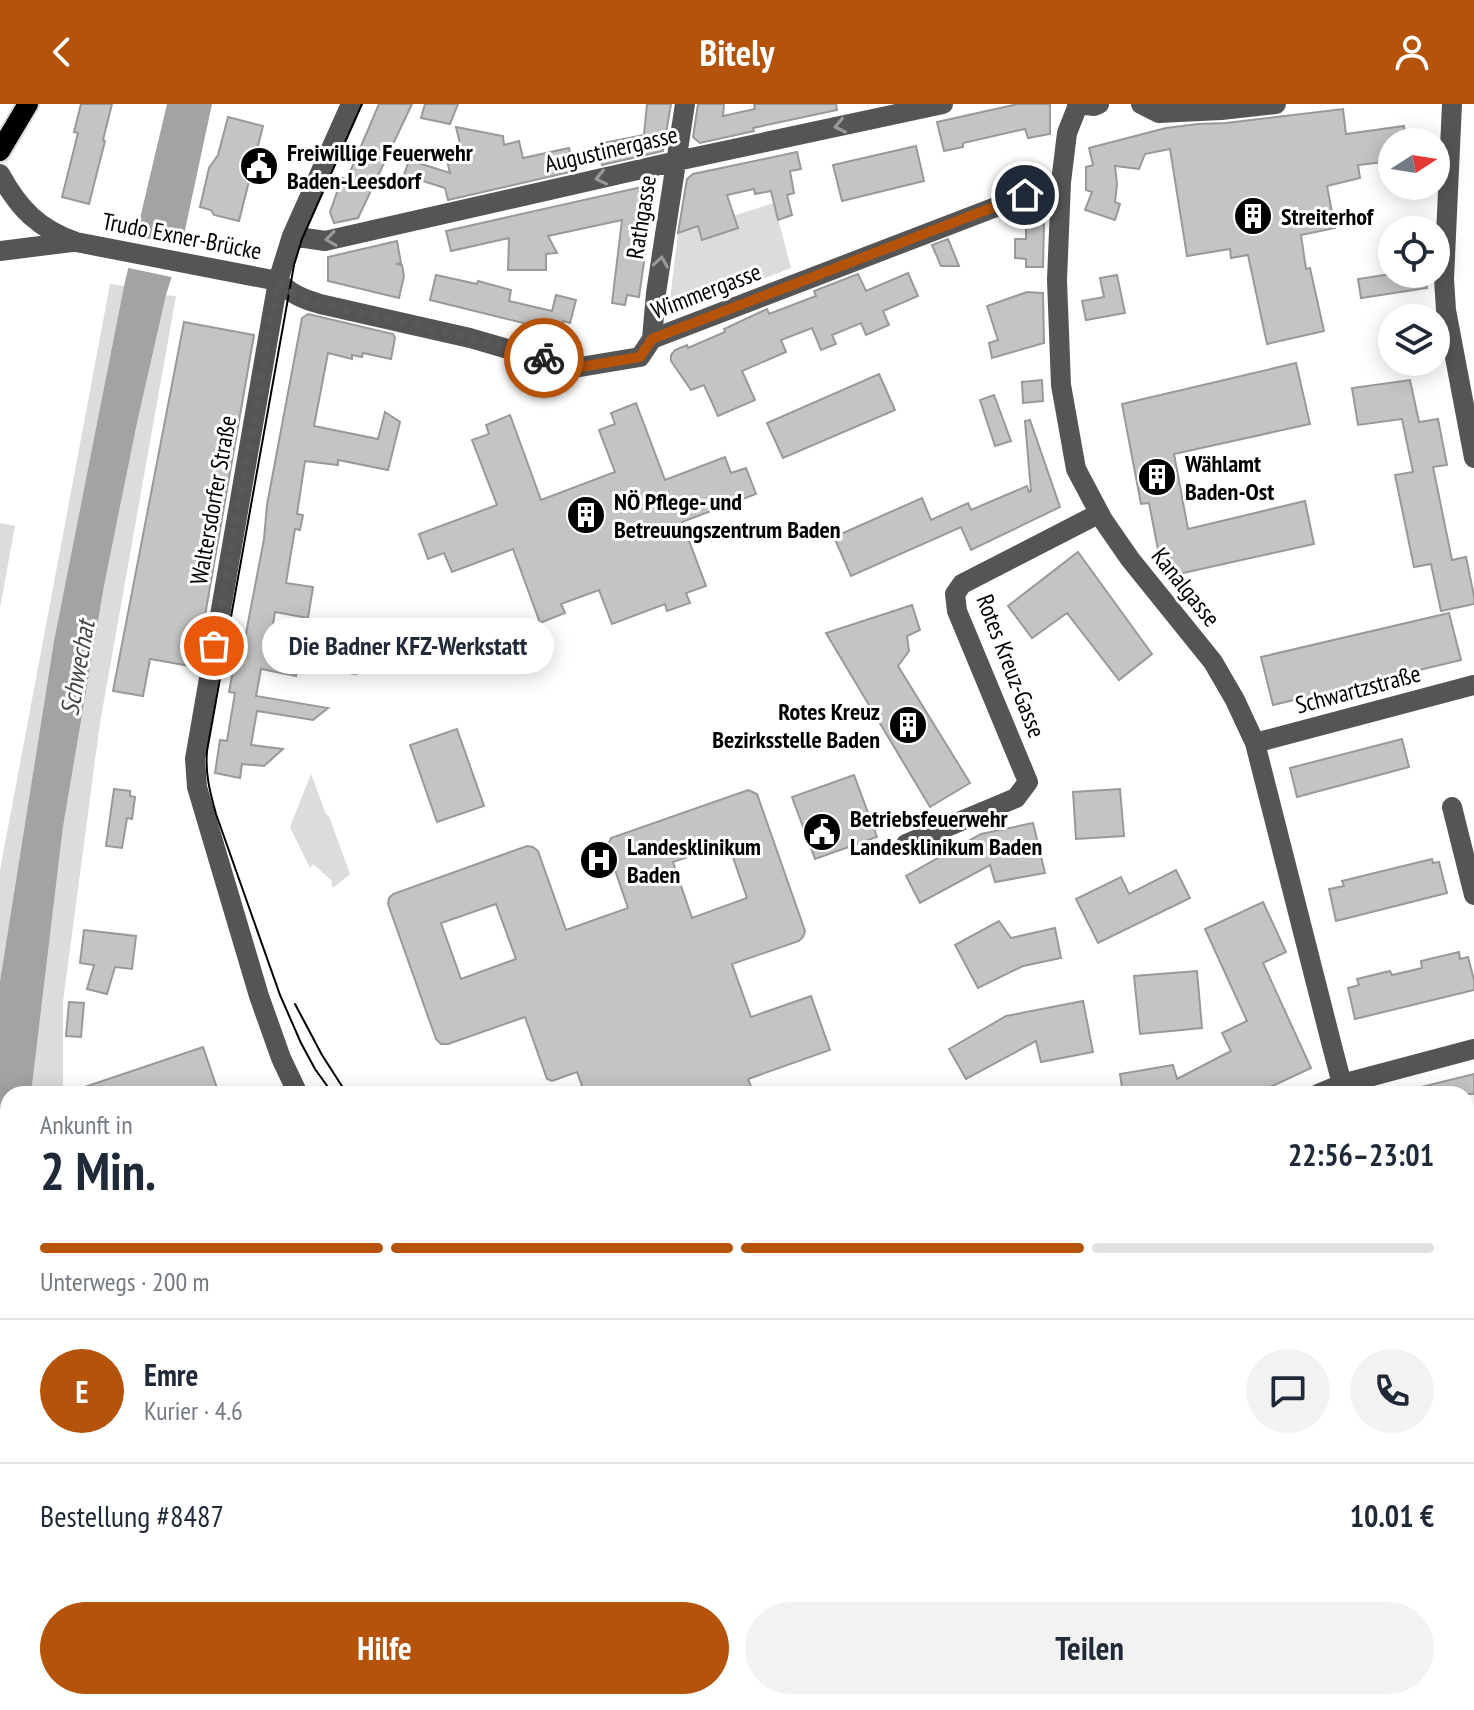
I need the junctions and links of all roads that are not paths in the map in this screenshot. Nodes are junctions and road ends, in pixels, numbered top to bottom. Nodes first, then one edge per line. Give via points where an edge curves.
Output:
1 (28, 104) edge
2 (351, 104) edge
3 (685, 104) edge
4 (943, 104) edge
5 (1077, 104) edge
6 (1099, 104) edge
7 (1141, 104) edge
8 (1276, 104) edge
9 (1452, 104) edge
10 (0, 151) edge
11 (677, 161) junction
12 (0, 174) edge
13 (1061, 182) junction
14 (292, 236) junction
15 (76, 242) junction
16 (0, 251) edge
17 (278, 281) junction
18 (652, 339) junction
19 (1474, 458) edge
20 (1098, 514) junction
21 (1474, 685) edge
22 (1255, 743) junction
23 (1452, 807) dead end
24 (906, 844) dead end
25 (1474, 895) edge
26 (1474, 1049) edge
27 (294, 1086) edge
28 (1344, 1086) edge
29 (1355, 1086) edge

1 - 10 main road
2 - 14 street, Waltersdorfer Straße
3 - 11 street, Rathgasse
4 -> 11 street, Augustinergasse
5 - 6 street
5 - 13 street, Kanalgasse
7 - 8 street via 1159,113
9 - 19 street via 1444,279
11 -> 14 street, Augustinergasse via 325,241
18 -> 11 street, Rathgasse
12 - 15 street via 36,222
13 - 18 street, Wimmergasse
13 - 20 street, Kanalgasse via 1061,385 1076,469
14 - 17 street, Waltersdorfer Straße
15 - 16 street
15 - 17 street, Trudo Exner-Brücke
17 - 18 street, Wimmergasse via 302,299 574,368 640,357
17 - 27 street, Waltersdorfer Straße via 195,773 259,996
20 - 22 street, Kanalgasse via 1213,662
20 - 24 street, Rotes Kreuz-Gasse via 962,584 955,594 957,611 1028,782 1016,798
21 - 22 street, Schwartzstraße
22 - 28 street, Kanalgasse
23 - 25 street
26 - 29 street

